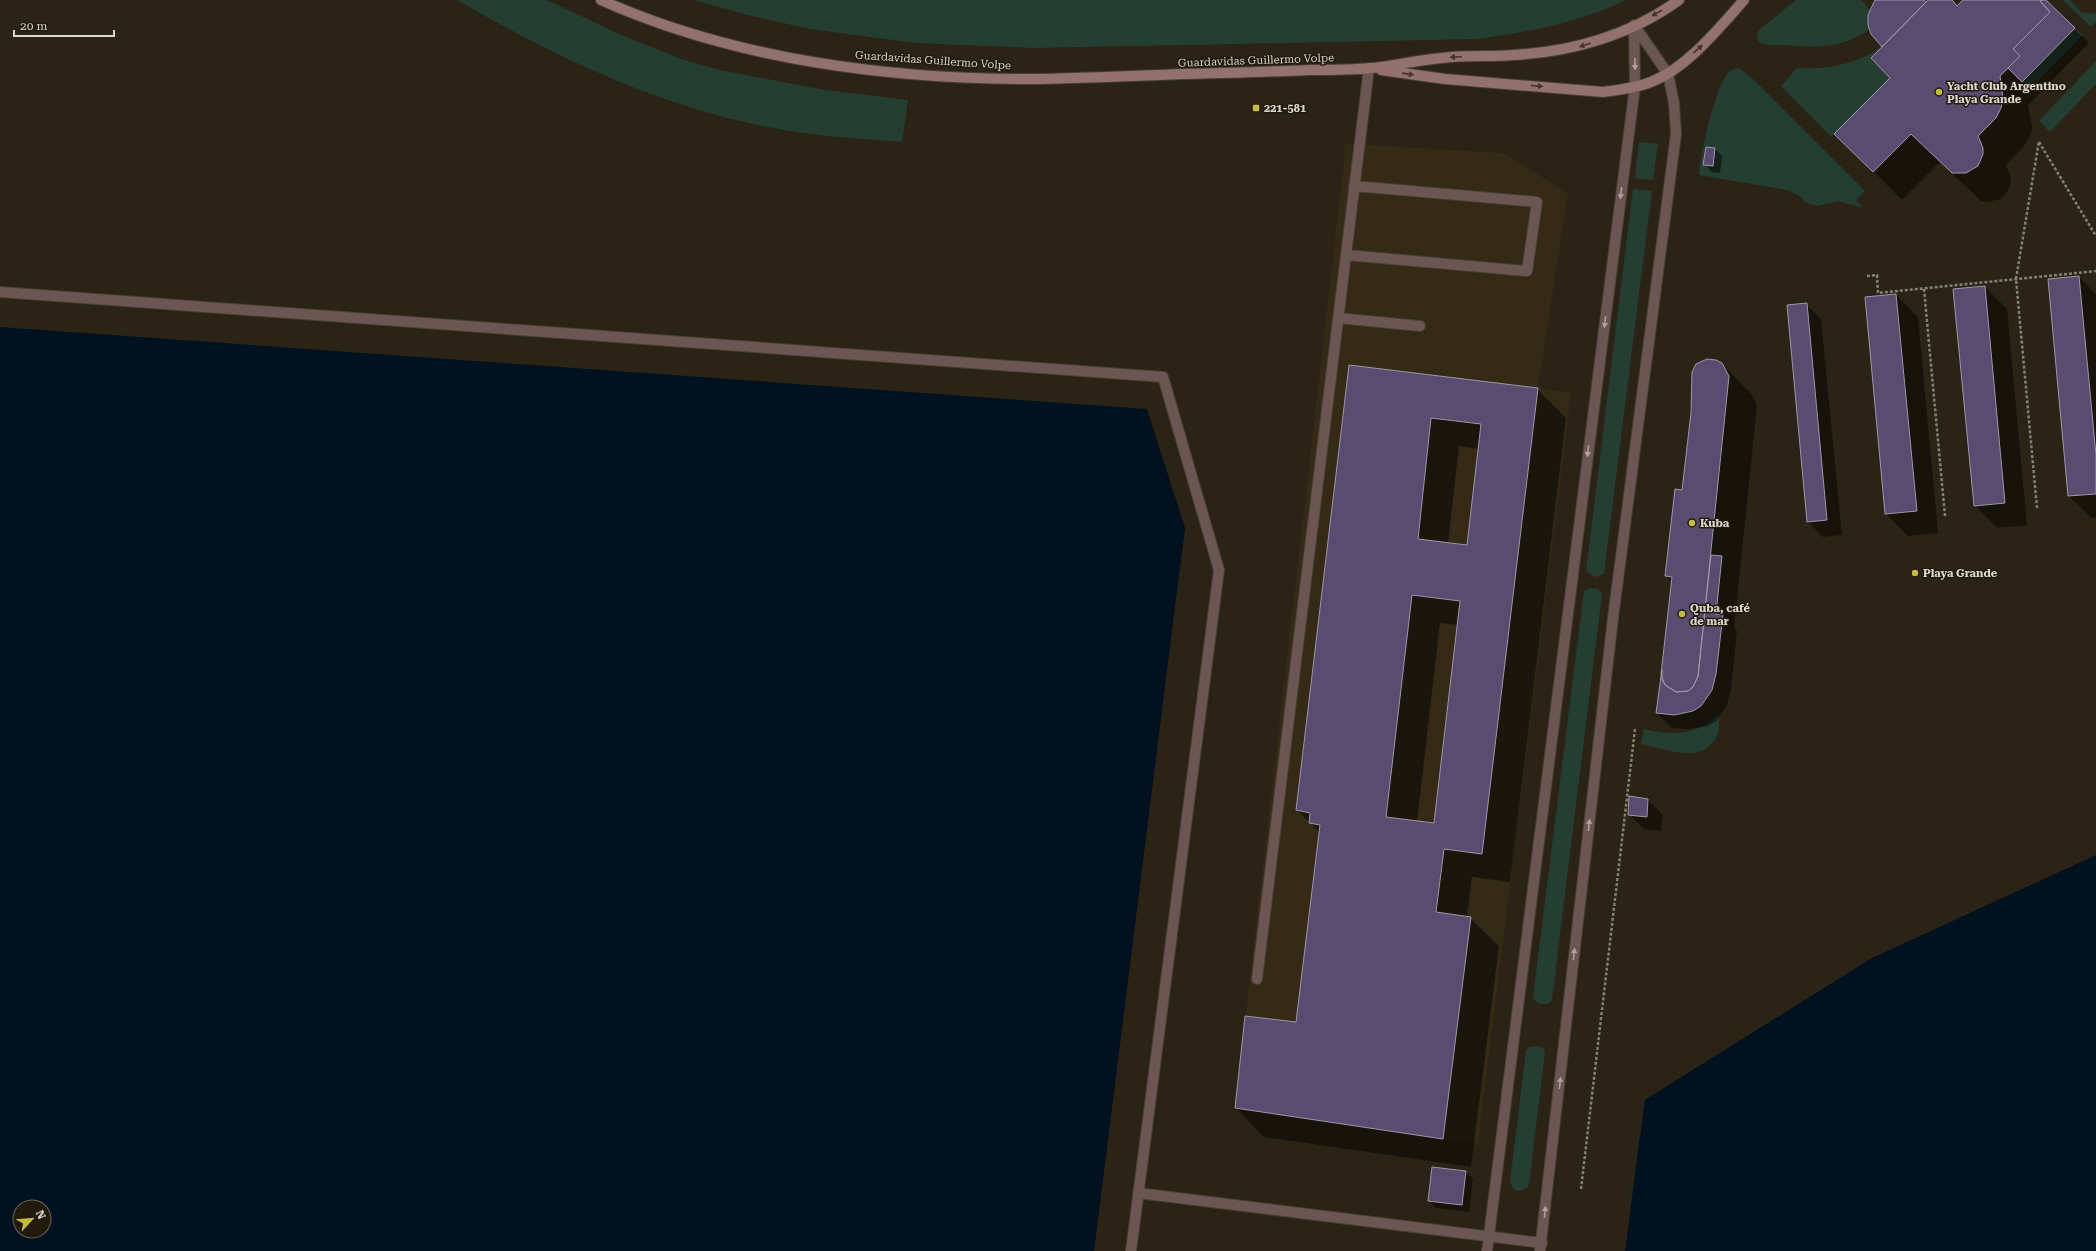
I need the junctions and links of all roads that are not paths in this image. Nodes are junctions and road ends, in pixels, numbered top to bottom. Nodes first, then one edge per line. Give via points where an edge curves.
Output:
1 (601, 0) edge
2 (1679, 0) edge
3 (1744, 0) edge
4 (1634, 25) junction
5 (1369, 68) junction
6 (1668, 74) junction
7 (1635, 86) junction
8 (1354, 186) junction
9 (1346, 255) junction
10 (0, 292) edge
11 (1338, 318) junction
12 (1420, 326) dead end
13 (1257, 979) dead end
14 (1138, 1193) junction
15 (1489, 1236) junction
16 (1541, 1247) edge
17 (1131, 1251) edge
18 (1487, 1251) edge

1 - 5 main road, Guardavidas Guillermo Volpe via 687,33 752,49 832,65 902,72 1037,79
2 -> 4 main road, Guardavidas Guillermo Volpe
6 -> 3 main road, Guardavidas Guillermo Volpe via 1700,48
4 -> 5 main road, Guardavidas Guillermo Volpe via 1580,46 1551,52 1442,58
4 - 6 street
4 -> 7 street
5 -> 7 main road, Guardavidas Guillermo Volpe via 1445,79 1603,92
5 - 8 street
6 - 7 main road, Guardavidas Guillermo Volpe
16 -> 6 street via 1613,618 1676,134 1674,103
7 -> 15 street
8 - 9 street
8 - 9 street via 1537,202 1527,271
9 - 11 street
10 - 14 street via 1163,377 1219,570
11 - 12 street
11 - 13 street
14 - 15 street
14 - 17 street
15 - 16 street
15 - 18 street

